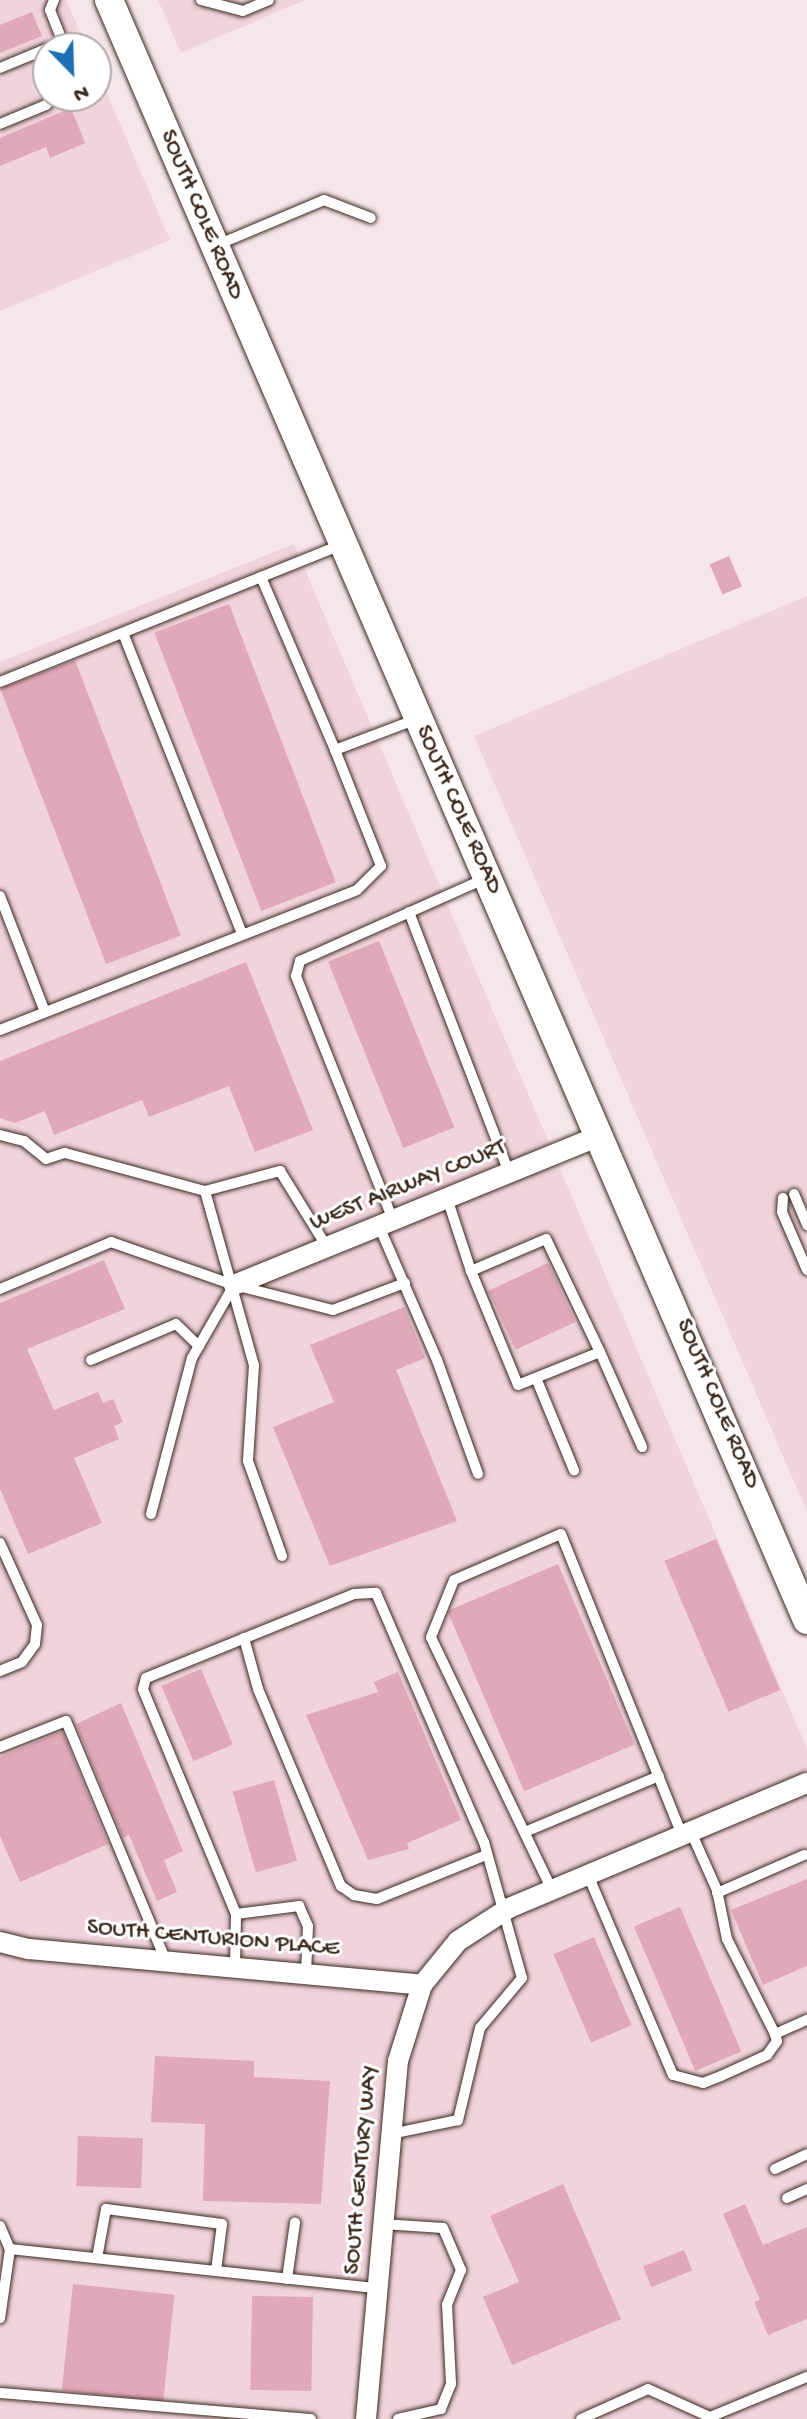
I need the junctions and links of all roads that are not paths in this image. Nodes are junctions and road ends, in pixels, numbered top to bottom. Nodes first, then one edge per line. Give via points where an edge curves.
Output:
1 (54, 0) edge
2 (109, 0) edge
3 (201, 0) edge
4 (269, 0) edge
5 (59, 32) edge
6 (32, 55) edge
7 (0, 68) edge
8 (32, 111) edge
9 (0, 124) edge
10 (371, 218) dead end
11 (215, 246) junction
12 (342, 544) junction
13 (261, 577) junction
14 (123, 633) junction
15 (0, 682) edge
16 (418, 718) junction
17 (335, 750) junction
18 (487, 878) junction
19 (0, 896) edge
20 (409, 912) junction
21 (242, 934) junction
22 (45, 1012) junction
23 (0, 1030) edge
24 (0, 1135) edge
25 (601, 1135) junction
26 (509, 1173) junction
27 (205, 1191) junction
28 (447, 1198) junction
29 (386, 1223) junction
30 (807, 1225) edge
31 (327, 1247) junction
32 (807, 1270) edge
33 (471, 1271) junction
34 (405, 1283) junction
35 (234, 1285) junction
36 (0, 1289) edge
37 (199, 1346) junction
38 (600, 1352) junction
39 (91, 1360) dead end
40 (536, 1378) junction
41 (642, 1447) dead end
42 (574, 1470) dead end
43 (478, 1474) dead end
44 (151, 1514) dead end
45 (0, 1543) edge
46 (282, 1556) dead end
47 (800, 1586) edge
48 (807, 1620) edge
49 (244, 1638) junction
50 (0, 1671) edge
51 (0, 1747) edge
52 (659, 1776) junction
53 (807, 1783) edge
54 (525, 1832) junction
55 (687, 1833) junction
56 (486, 1855) junction
57 (804, 1855) dead end
58 (588, 1875) junction
59 (552, 1890) junction
60 (717, 1893) junction
61 (505, 1911) junction
62 (236, 1914) junction
63 (0, 1942) edge
64 (166, 1961) junction
65 (235, 1968) junction
66 (306, 1974) junction
67 (422, 1985) junction
68 (807, 2020) edge
69 (775, 2034) junction
70 (391, 2134) junction
71 (807, 2154) edge
72 (775, 2169) dead end
73 (807, 2189) edge
74 (787, 2198) dead end
75 (295, 2223) dead end
76 (383, 2224) junction
77 (0, 2226) edge
78 (10, 2249) junction
79 (97, 2258) junction
80 (216, 2271) junction
81 (287, 2279) junction
82 (377, 2288) junction
83 (0, 2318) edge
84 (807, 2377) edge
85 (0, 2393) edge
86 (710, 2418) edge
87 (311, 2419) edge
88 (366, 2419) edge
89 (398, 2419) edge
90 (581, 2419) edge

1 - 5 lane via 50,10
2 - 11 main road, SOUTH COLE ROAD
3 - 4 lane via 243,11
6 - 7 lane
8 - 9 lane
10 - 11 lane via 324,200
11 - 12 main road, SOUTH COLE ROAD
12 - 13 lane
12 - 16 main road, SOUTH COLE ROAD
13 - 14 lane
13 - 17 lane
14 - 15 lane
14 - 21 lane
16 - 17 lane
16 - 18 main road, SOUTH COLE ROAD
17 - 21 lane via 381,866 357,890
18 - 20 lane
18 - 25 main road, SOUTH COLE ROAD
19 - 22 lane
20 - 26 lane
20 - 29 lane via 300,961 296,976
21 - 22 lane
22 - 23 lane
24 - 27 lane via 24,1141 46,1159 65,1153
25 - 26 street, WEST AIRWAY COURT
25 - 47 main road, SOUTH COLE ROAD
26 - 28 street, WEST AIRWAY COURT
27 - 31 lane via 280,1171
27 - 35 lane
28 - 29 street, WEST AIRWAY COURT
28 - 33 lane
29 - 31 street, WEST AIRWAY COURT
29 - 34 lane
30 - 32 lane via 788,1196 782,1212
31 - 35 street, WEST AIRWAY COURT
33 - 38 lane via 546,1239
33 - 40 lane via 518,1385
34 - 35 lane via 333,1310
34 - 43 lane
35 - 36 lane via 111,1242
35 - 37 lane
35 - 46 lane via 254,1365 248,1461
37 - 39 lane via 176,1324
37 - 44 lane
38 - 40 lane
38 - 41 lane
40 - 42 lane
45 - 50 lane via 37,1625 35,1644 22,1662
47 - 48 main road, SOUTH COLE ROAD
49 - 56 lane via 258,1689 341,1886 354,1895 377,1899
49 - 56 lane via 354,1594 376,1593
49 - 62 lane via 146,1678 143,1689
51 - 64 lane via 66,1721
52 - 54 lane
52 - 54 lane via 561,1534 454,1580 431,1637
52 - 55 lane
53 - 55 street, SOUTH CENTURY WAY
54 - 59 lane
55 - 58 street, SOUTH CENTURY WAY
55 - 60 lane
56 - 61 lane
57 - 60 lane
58 - 59 street, SOUTH CENTURY WAY
58 - 69 lane via 673,2075 703,2083 721,2076 767,2055 777,2041
59 - 61 street, SOUTH CENTURY WAY
60 - 69 lane via 727,1939
61 - 67 street, SOUTH CENTURY WAY via 458,1941
61 - 70 lane via 522,1978 480,2028 458,2120
62 - 65 lane
62 - 66 lane via 299,1906 308,1926
63 - 64 street, SOUTH CENTURION PLACE
64 - 65 street, SOUTH CENTURION PLACE
65 - 66 street, SOUTH CENTURION PLACE
66 - 67 street, SOUTH CENTURION PLACE
67 - 70 street, SOUTH CENTURY WAY via 398,2061
68 - 69 lane
70 - 76 street, SOUTH CENTURY WAY
71 - 72 lane
73 - 74 lane
75 - 81 lane
76 - 82 street, SOUTH CENTURY WAY
76 - 89 lane via 443,2228 461,2270 447,2304 451,2384 441,2409
77 - 78 lane
78 - 79 lane
78 - 83 lane
79 - 80 lane
79 - 80 lane via 106,2209 222,2224
80 - 81 lane
81 - 82 lane
82 - 88 street, SOUTH CENTURY WAY
84 - 86 lane
85 - 87 lane
86 - 90 lane via 648,2389

